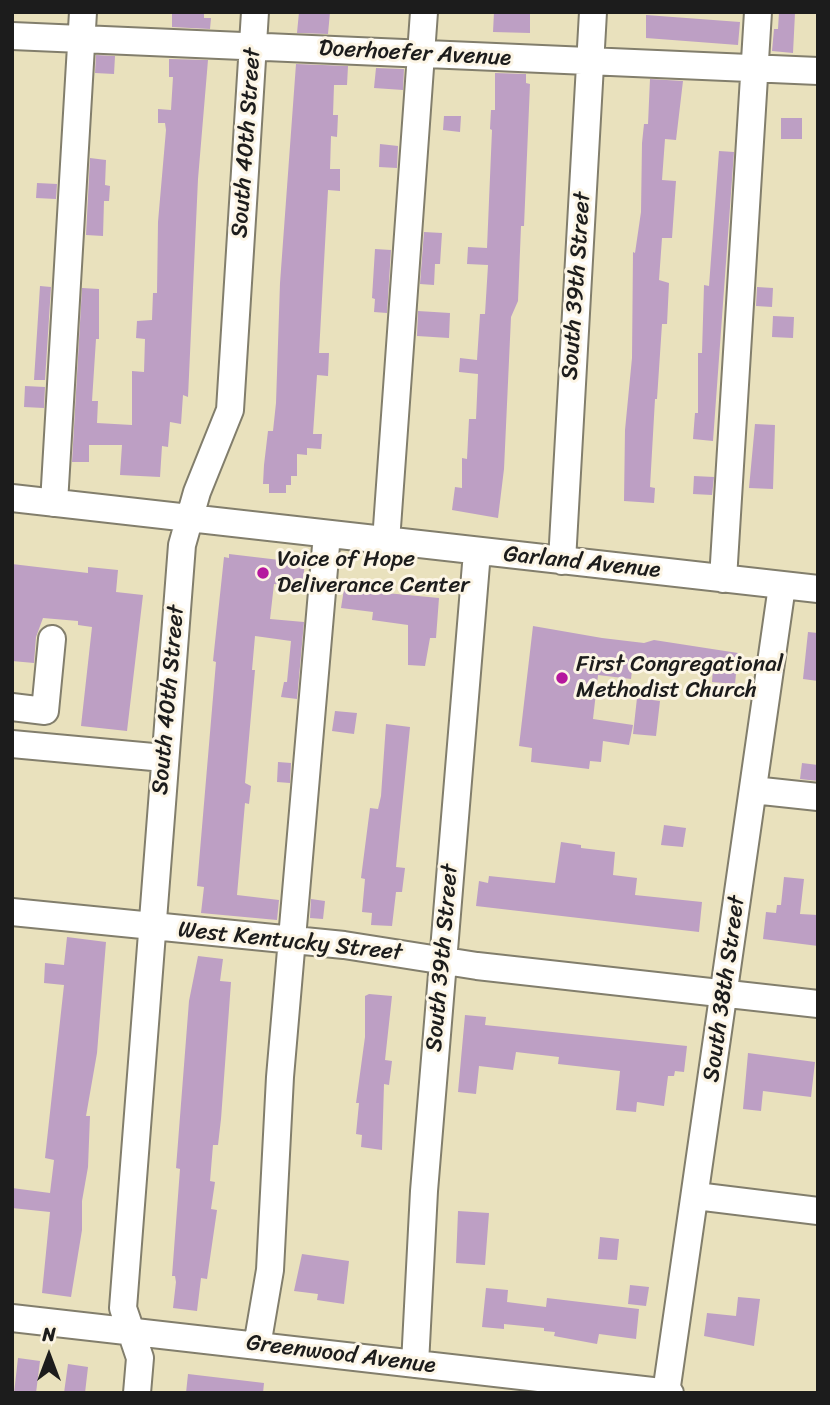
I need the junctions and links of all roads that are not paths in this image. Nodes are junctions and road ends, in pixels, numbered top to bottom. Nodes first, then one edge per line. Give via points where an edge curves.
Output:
1 (83, 12) edge
2 (255, 12) edge
3 (424, 12) edge
4 (593, 12) edge
5 (758, 12) edge
6 (12, 36) edge
7 (81, 39) junction
8 (253, 46) junction
9 (422, 54) junction
10 (590, 62) junction
11 (754, 69) junction
12 (818, 71) edge
13 (12, 498) edge
14 (54, 503) junction
15 (189, 518) junction
16 (327, 534) junction
17 (386, 541) junction
18 (477, 552) junction
19 (562, 561) junction
20 (723, 579) junction
21 (782, 586) junction
22 (818, 589) edge
23 (52, 639) dead end
24 (12, 706) edge
25 (12, 744) edge
26 (164, 758) junction
27 (753, 790) junction
28 (818, 797) edge
29 (12, 912) edge
30 (151, 928) junction
31 (292, 940) junction
32 (443, 961) junction
33 (726, 993) junction
34 (818, 1004) edge
35 (696, 1196) junction
36 (818, 1211) edge
37 (12, 1318) edge
38 (131, 1331) junction
39 (257, 1346) junction
40 (415, 1364) junction
41 (137, 1393) edge
42 (668, 1393) edge

1 - 7 street
2 - 8 street, South 40th Street
3 - 9 street
4 - 10 street, South 39th Street
5 - 11 street
6 - 7 street, Doerhoefer Avenue
7 - 8 street, Doerhoefer Avenue
7 - 14 street
8 - 9 street, Doerhoefer Avenue
8 - 15 street, South 40th Street via 230,410
9 - 10 street, Doerhoefer Avenue
9 - 17 street
10 - 11 street, Doerhoefer Avenue
10 - 19 street, South 39th Street
11 - 12 street, Doerhoefer Avenue
11 - 20 street
13 - 14 street, Garland Avenue
14 - 15 street, Garland Avenue
15 - 16 street, Garland Avenue
15 - 26 street, South 40th Street via 182,545
16 - 17 street, Garland Avenue
16 - 31 street
17 - 18 street, Garland Avenue
18 - 19 street, Garland Avenue
18 - 32 street, South 39th Street
19 - 20 street, Garland Avenue
20 - 21 street, Garland Avenue
21 - 22 street, Garland Avenue
21 - 27 street, South 38th Street
23 - 24 street via 45,711
25 - 26 street
26 - 30 street, South 40th Street
27 - 28 street
27 - 33 street, South 38th Street
29 - 30 street, West Kentucky Street
30 - 31 street, West Kentucky Street
30 - 38 street, South 40th Street via 123,1308
31 - 32 street, West Kentucky Street
31 - 39 street via 270,1270
32 - 33 street, West Kentucky Street
32 - 40 street, South 39th Street
33 - 34 street, West Kentucky Street
33 - 35 street, South 38th Street
35 - 36 street
35 - 42 street, South 38th Street
37 - 38 street, Greenwood Avenue
38 - 39 street, Greenwood Avenue
38 - 41 street, South 40th Street via 140,1358
39 - 40 street, Greenwood Avenue
40 - 42 street, Greenwood Avenue

